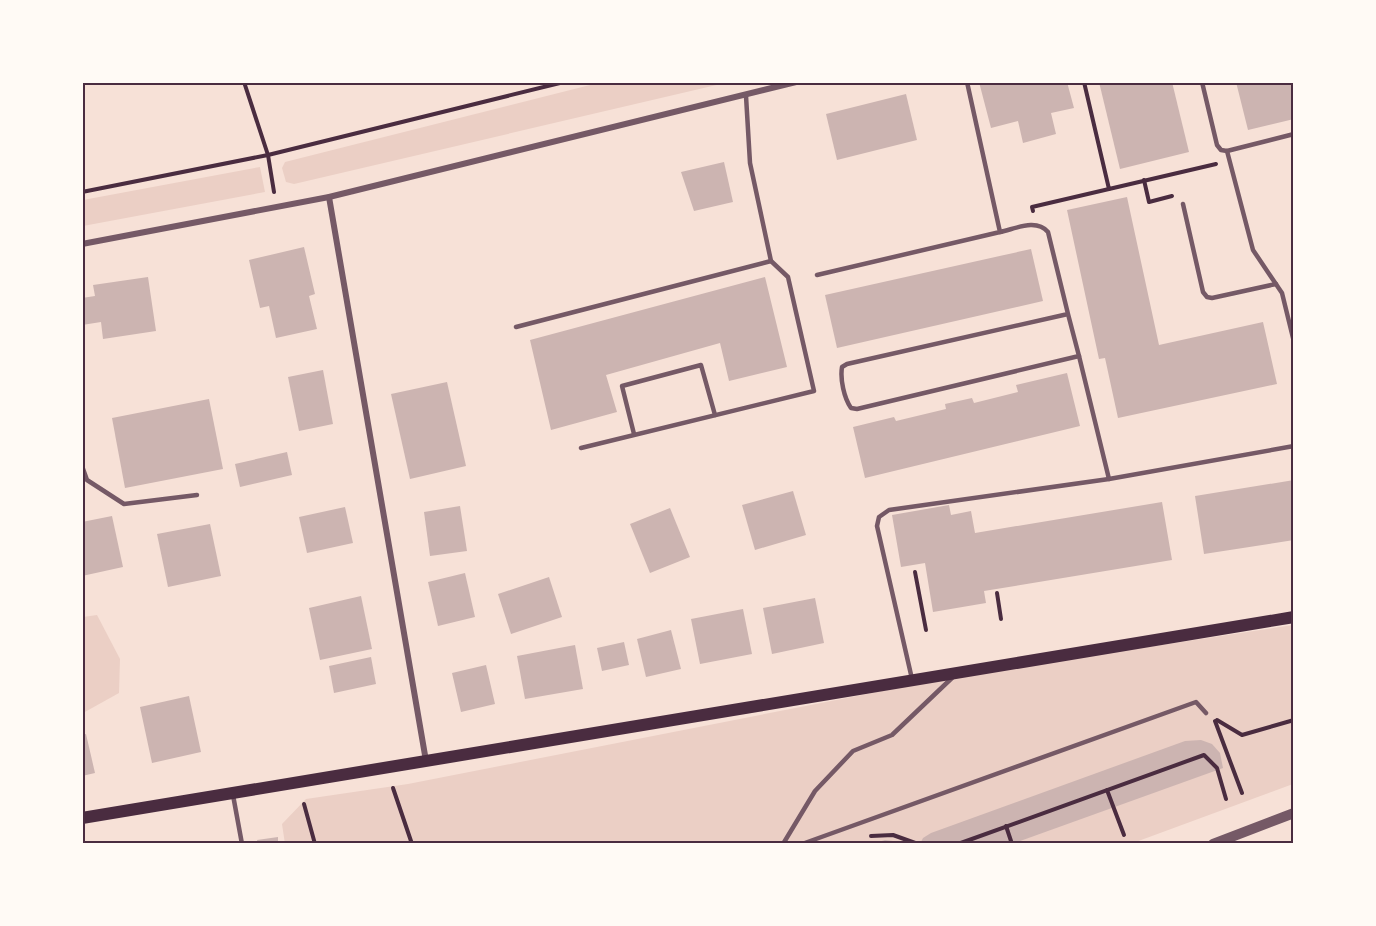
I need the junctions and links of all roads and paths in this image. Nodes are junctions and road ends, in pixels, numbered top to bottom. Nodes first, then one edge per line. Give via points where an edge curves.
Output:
1 (244, 82) edge
2 (564, 82) edge
3 (796, 82) edge
4 (967, 82) edge
5 (1084, 82) edge
6 (1202, 82) edge
7 (746, 96) junction
8 (1293, 134) edge
9 (1227, 151) junction
10 (268, 155) junction
11 (1230, 160) junction
12 (1144, 180) junction
13 (273, 187) dead end
14 (1109, 189) junction
15 (82, 192) edge
16 (329, 197) junction
17 (1183, 204) joint
18 (1035, 224) junction
19 (1000, 232) junction
20 (82, 244) edge
21 (771, 261) junction
22 (817, 275) dead end
23 (1276, 284) junction
24 (1068, 314) junction
25 (516, 327) dead end
26 (1293, 342) edge
27 (1079, 356) junction
28 (715, 415) junction
29 (634, 434) junction
30 (1293, 446) edge
31 (581, 447) dead end
32 (82, 466) edge
33 (1109, 479) junction
34 (197, 495) dead end
35 (915, 572) dead end
36 (997, 593) dead end
37 (1293, 617) edge
38 (1001, 619) dead end
39 (926, 630) dead end
40 (958, 673) junction
41 (912, 680) junction
42 (1206, 713) dead end
43 (1293, 720) edge
44 (426, 761) junction
45 (393, 788) dead end
46 (1107, 790) junction
47 (1242, 794) dead end
48 (233, 795) junction
49 (1226, 799) dead end
50 (304, 804) dead end
51 (1293, 813) edge
52 (82, 818) edge
53 (1006, 826) junction
54 (1124, 835) dead end
55 (868, 837) dead end
56 (242, 843) edge
57 (315, 843) edge
58 (412, 843) edge
59 (783, 843) edge
60 (802, 843) edge
61 (918, 843) edge
62 (957, 843) edge
63 (1012, 843) edge
64 (1213, 843) edge

1 - 10 path
2 - 10 path
3 - 7 street
4 - 19 lane
5 - 14 path
6 - 9 lane via 1217,145
7 - 16 street
7 - 21 lane via 750,164
8 - 9 lane
9 - 11 lane
10 - 13 path
10 - 15 path
11 - 12 path
11 - 23 lane via 1253,250
12 - 14 path
12 - 17 path via 1149,202 1181,195
14 - 18 path via 1032,207
16 - 20 street
16 - 44 street
17 - 23 lane via 1207,297
18 - 19 lane
18 - 24 lane via 1048,232
19 - 22 lane
21 - 25 lane
21 - 28 lane via 788,277 814,391
23 - 26 lane via 1282,293
24 - 27 lane
24 - 27 lane via 847,364 841,374 845,394 851,408 857,409
27 - 33 lane
28 - 29 lane
28 - 29 lane via 701,365 622,386
29 - 31 lane
30 - 33 lane
32 - 34 lane via 87,480 124,504
33 - 41 lane via 889,510 879,517 877,526
35 - 39 path
36 - 38 path
37 - 40 main road
40 - 41 main road
40 - 59 lane via 892,735 853,751 815,791
41 - 44 main road
42 - 60 lane via 1196,702
43 - 47 path via 1242,735 1214,718
44 - 48 main road
45 - 58 path
46 - 49 path via 1204,755 1217,768
46 - 53 path
46 - 54 path
48 - 52 main road
48 - 56 lane
50 - 57 path
51 - 64 street
53 - 62 path
53 - 63 path
55 - 61 path via 885,834

